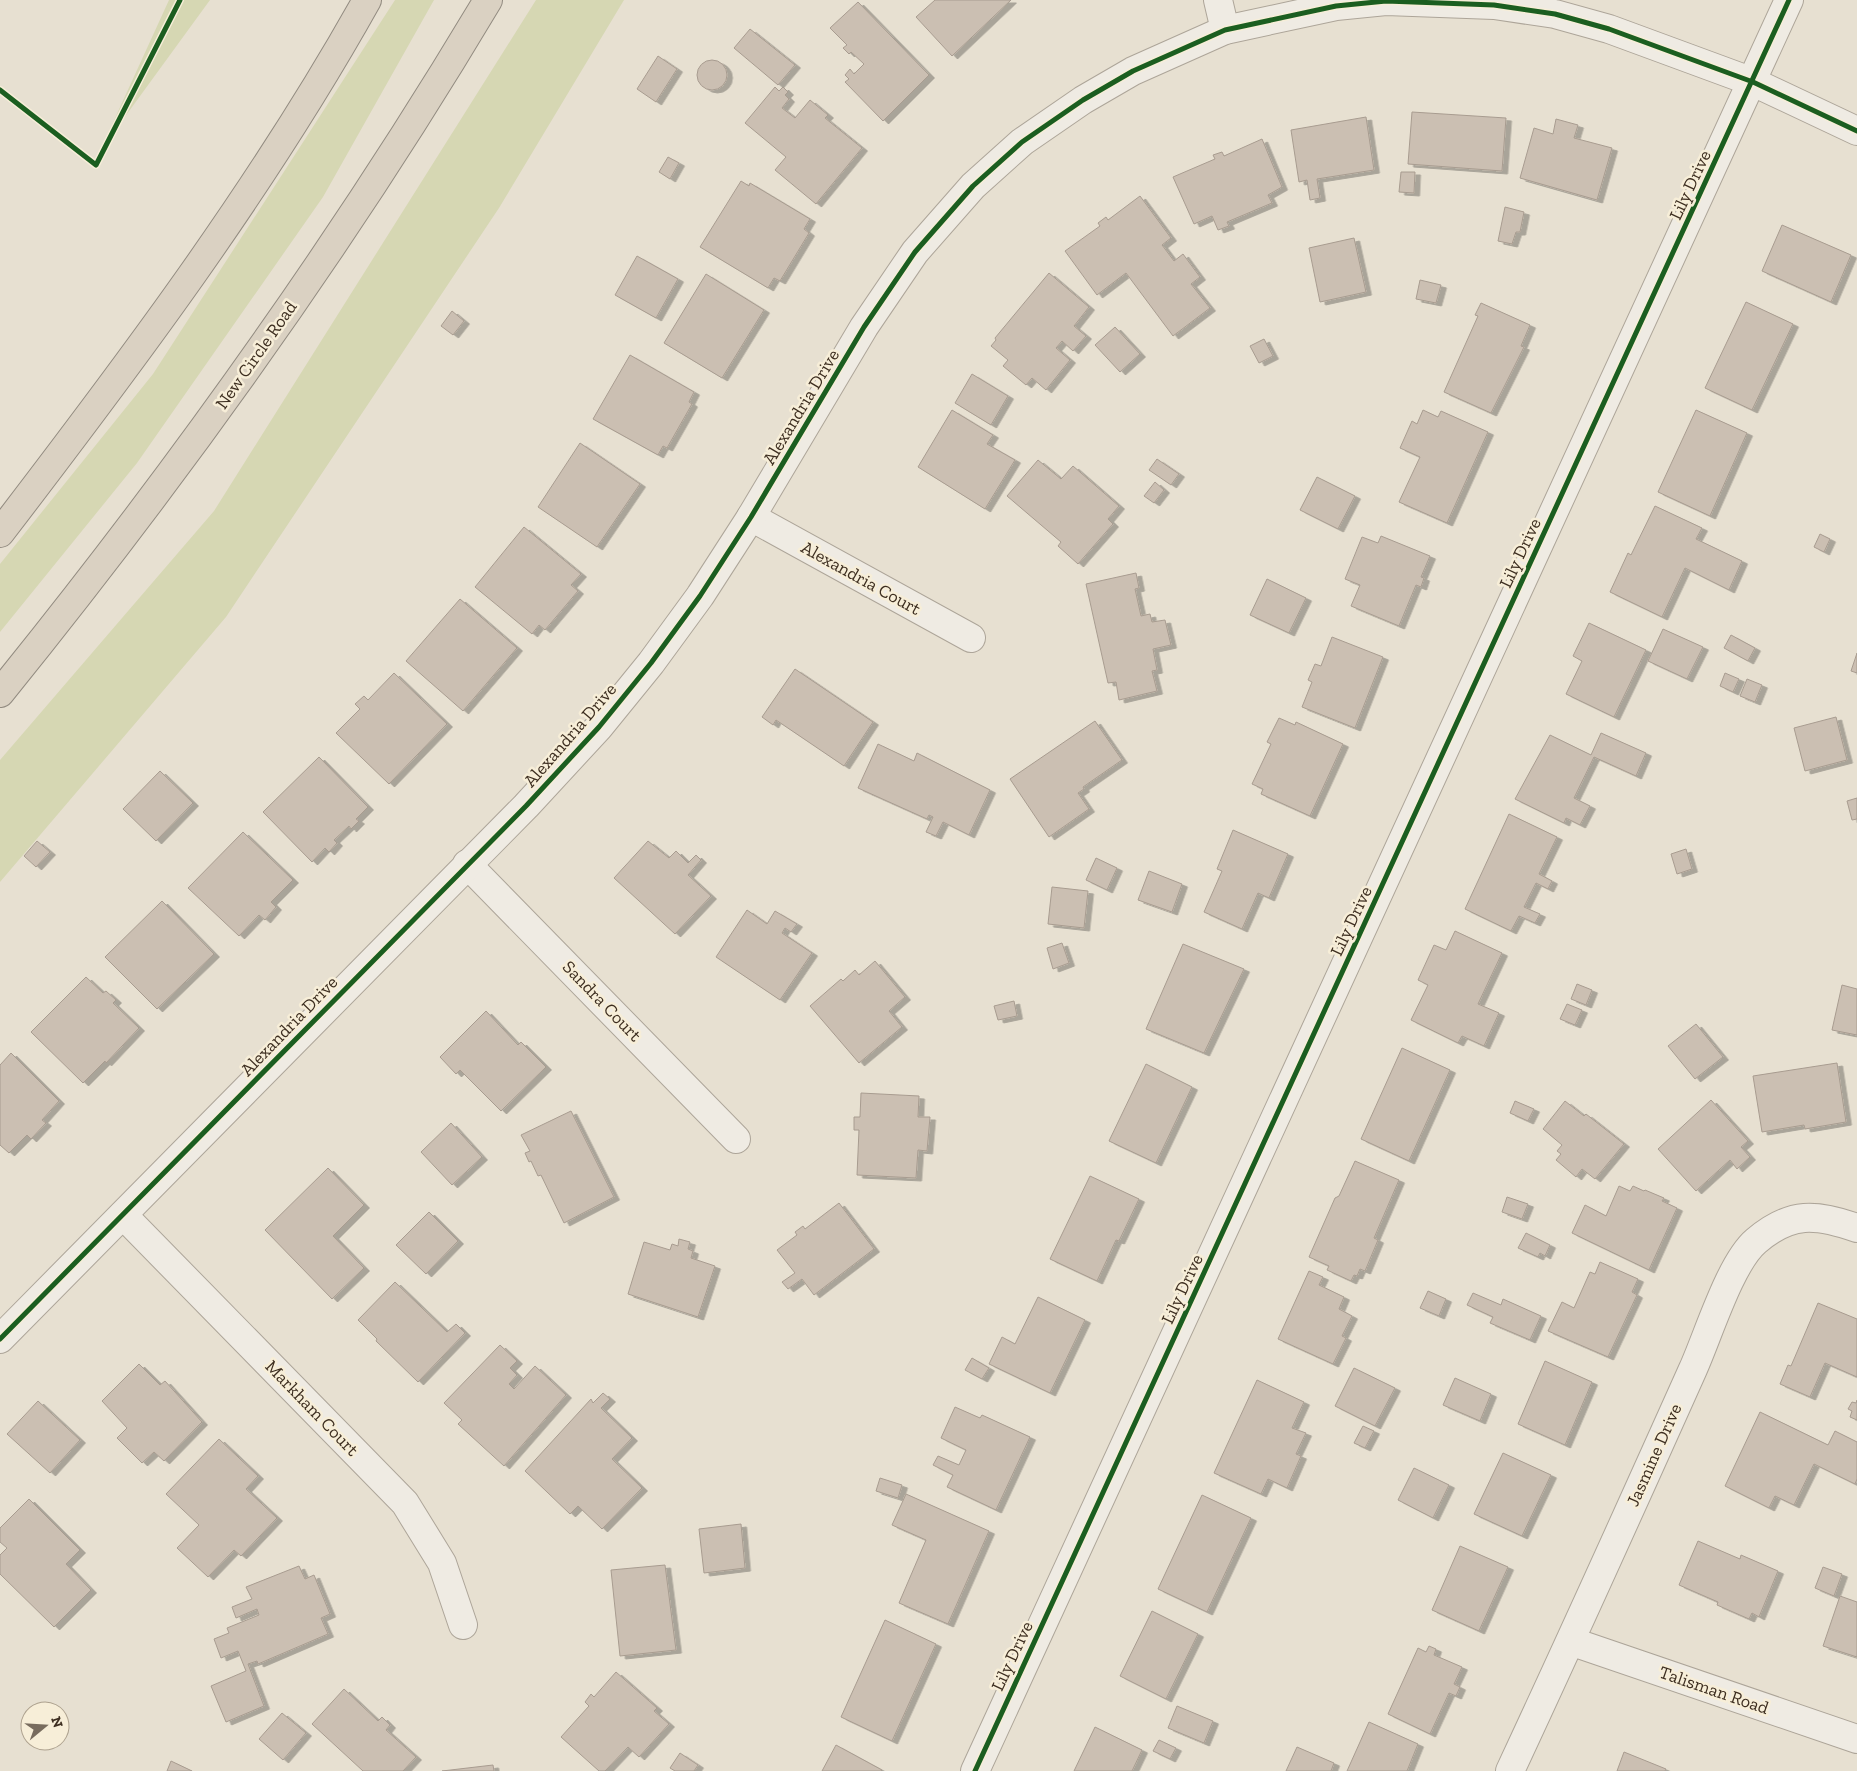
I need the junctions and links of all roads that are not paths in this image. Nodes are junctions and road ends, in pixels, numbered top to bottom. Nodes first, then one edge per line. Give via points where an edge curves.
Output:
1 (367, 0) edge
2 (488, 0) edge
3 (1218, 0) edge
4 (1789, 0) edge
5 (1225, 30) junction
6 (1752, 82) junction
7 (1857, 131) edge
8 (751, 517) junction
9 (0, 533) edge
10 (971, 638) dead end
11 (0, 693) edge
12 (467, 864) junction
13 (736, 1139) dead end
14 (123, 1215) junction
15 (1857, 1228) edge
16 (0, 1339) edge
17 (462, 1625) dead end
18 (1570, 1641) junction
19 (1857, 1739) edge
20 (975, 1771) edge
21 (1510, 1771) edge

1 - 9 highway via 335,57 199,265 77,434
2 - 11 highway, New Circle Road via 347,225 234,389 93,578
3 - 5 street
4 - 6 street, Lily Drive
5 - 6 street, Alexandria Drive via 1336,6 1378,2 1438,1 1494,5 1555,14 1609,29
5 - 8 street, Alexandria Drive via 1132,71 1083,100 1022,142 973,186 914,252 864,327
6 - 7 street, Alexandria Drive
6 - 20 street, Lily Drive
8 - 10 street, Alexandria Court
8 - 12 street, Alexandria Drive via 700,596 645,670 533,798
12 - 13 street, Sandra Court
12 - 14 street, Alexandria Drive
14 - 16 street, Alexandria Drive
14 - 17 street, Markham Court via 405,1503 442,1564
15 - 18 street, Jasmine Drive via 1828,1218 1803,1217 1777,1224 1754,1242 1732,1276 1696,1364
18 - 19 street, Talisman Road
18 - 21 street, Jasmine Drive

